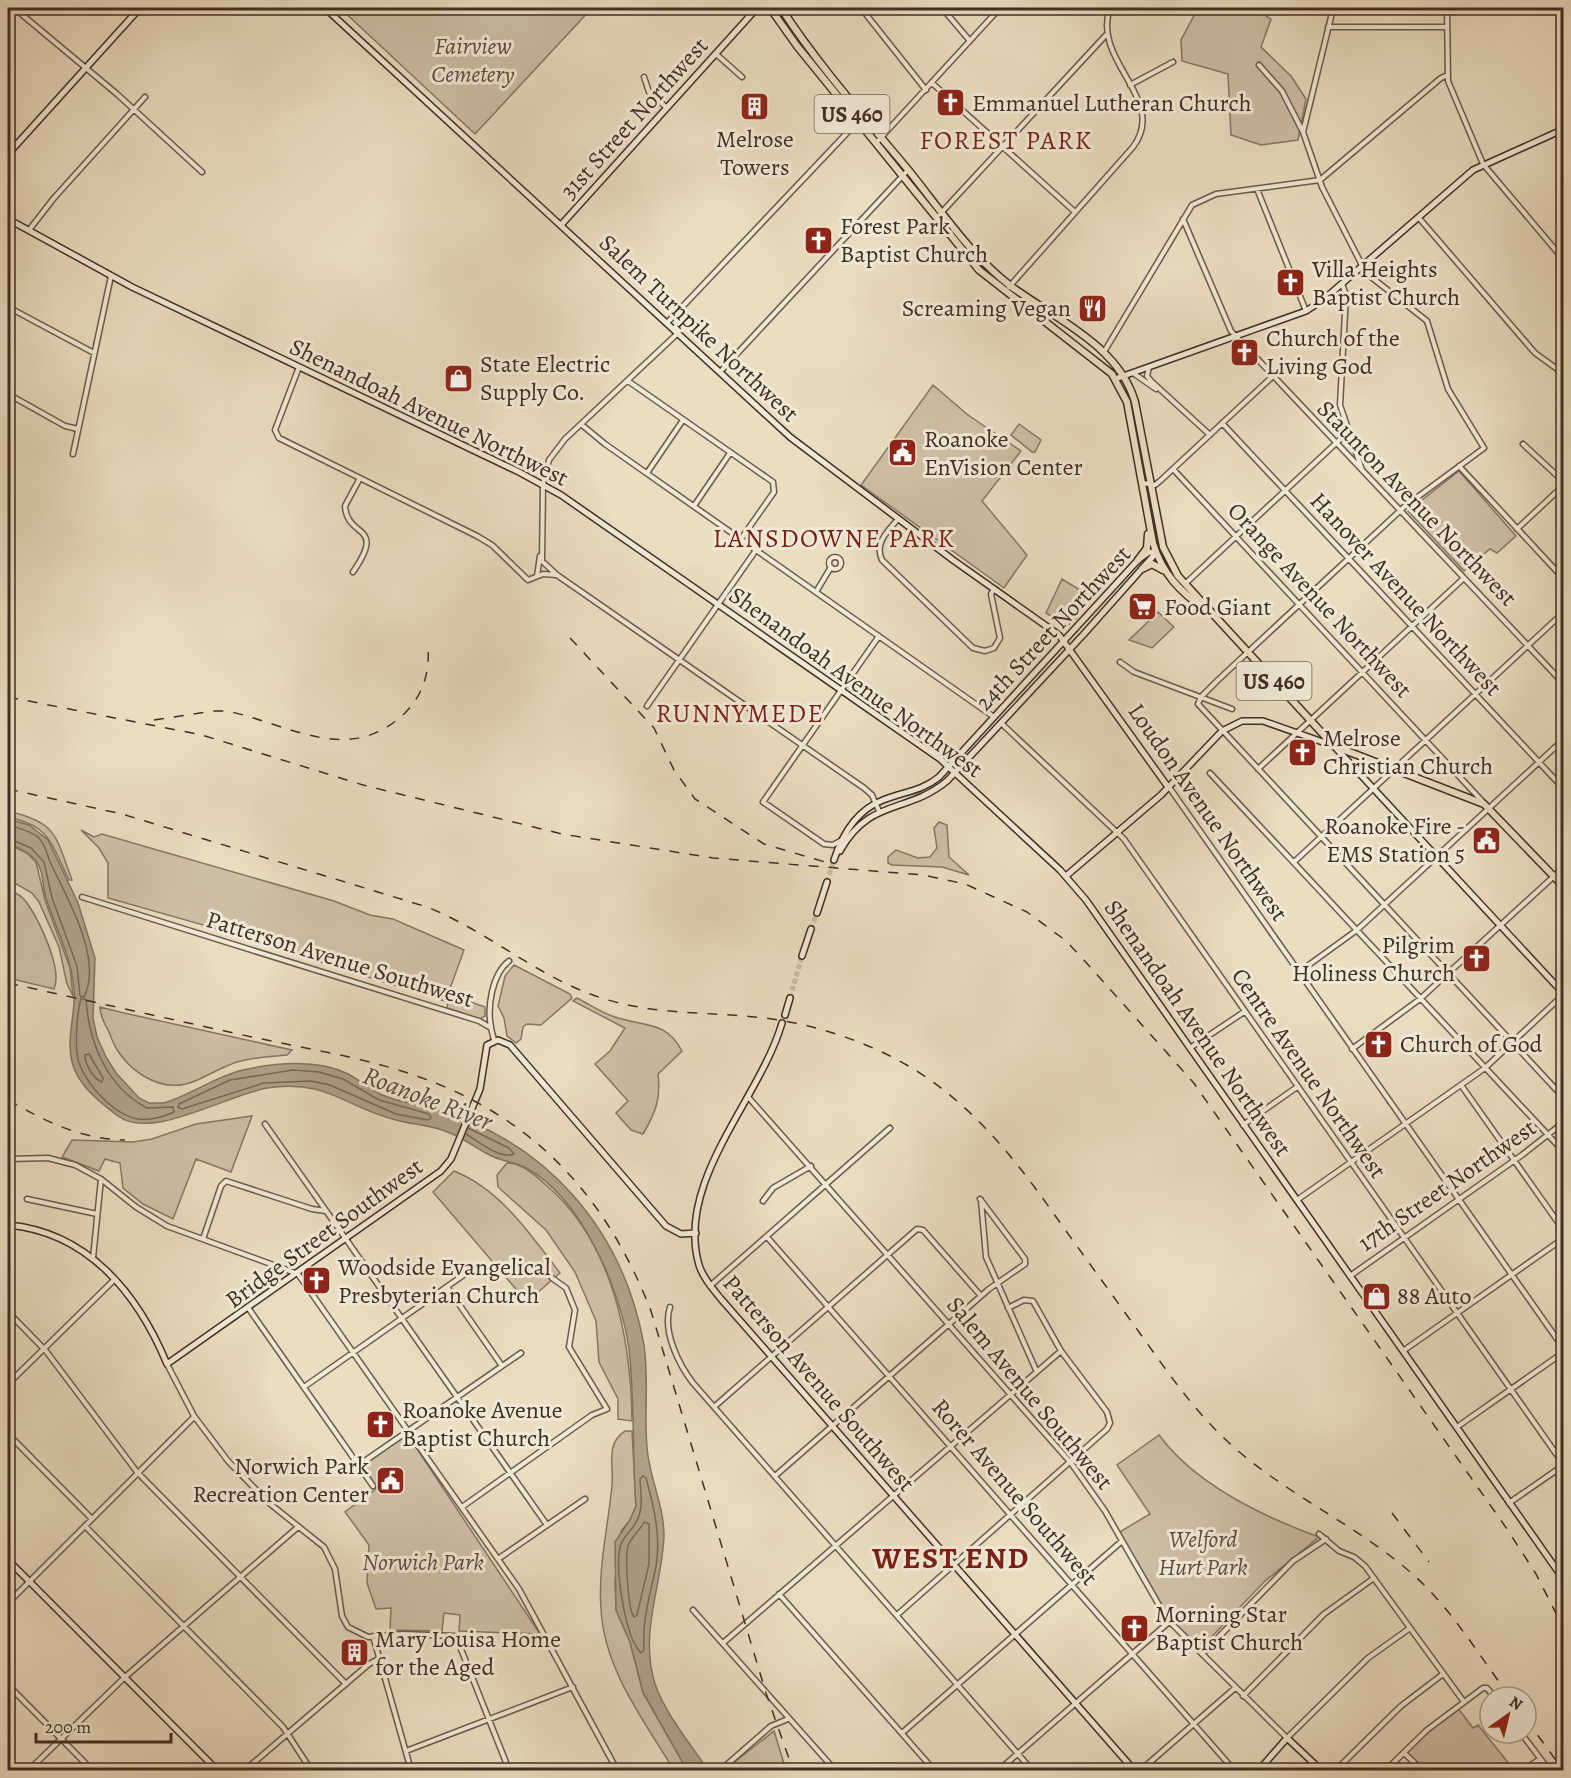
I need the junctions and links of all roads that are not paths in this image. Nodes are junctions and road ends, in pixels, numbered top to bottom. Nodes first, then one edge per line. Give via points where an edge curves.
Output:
1 (14, 8) edge
2 (140, 8) edge
3 (325, 8) edge
4 (758, 8) edge
5 (770, 8) edge
6 (861, 8) edge
7 (942, 8) edge
8 (1000, 8) edge
9 (1110, 8) edge
10 (1331, 8) edge
11 (1447, 8) edge
12 (784, 10) edge
13 (1328, 27) junction
14 (1447, 27) junction
15 (1106, 35) junction
16 (970, 41) junction
17 (716, 54) junction
18 (1173, 62) dead end
19 (1259, 65) dead end
20 (86, 67) junction
21 (1448, 75) junction
22 (644, 77) dead end
23 (742, 77) dead end
24 (932, 83) junction
25 (1130, 85) junction
26 (926, 90) junction
27 (145, 97) dead end
28 (667, 108) junction
29 (134, 110) junction
30 (864, 115) junction
31 (857, 120) junction
32 (1563, 129) edge
33 (1303, 132) junction
34 (882, 138) junction
35 (876, 143) junction
36 (1003, 146) junction
37 (8, 154) edge
38 (1484, 164) junction
39 (908, 170) junction
40 (202, 172) dead end
41 (903, 176) junction
42 (1321, 179) junction
43 (1257, 189) junction
44 (942, 212) junction
45 (1075, 212) junction
46 (937, 218) junction
47 (1419, 218) junction
48 (8, 219) edge
49 (1183, 219) junction
50 (561, 225) junction
51 (29, 231) junction
52 (1563, 261) edge
53 (1362, 267) junction
54 (111, 276) junction
55 (1342, 284) junction
56 (1010, 285) junction
57 (1004, 292) junction
58 (8, 307) edge
59 (1306, 311) junction
60 (667, 323) junction
61 (678, 333) junction
62 (1236, 336) junction
63 (1104, 352) junction
64 (94, 354) junction
65 (1150, 366) junction
66 (299, 367) junction
67 (720, 372) junction
68 (1132, 372) junction
69 (1563, 374) edge
70 (1124, 375) junction
71 (1272, 377) junction
72 (1115, 379) junction
73 (628, 381) junction
74 (1160, 391) junction
75 (8, 394) edge
76 (683, 420) junction
77 (1222, 423) junction
78 (582, 425) junction
79 (78, 429) junction
80 (1348, 432) junction
81 (1209, 435) junction
82 (1336, 444) junction
83 (1524, 444) dead end
84 (730, 453) junction
85 (73, 454) dead end
86 (1459, 466) junction
87 (1173, 469) junction
88 (1362, 470) junction
89 (646, 473) junction
90 (360, 478) junction
91 (1143, 483) junction
92 (543, 484) junction
93 (1151, 484) junction
94 (1563, 484) edge
95 (1286, 491) junction
96 (1145, 498) junction
97 (694, 506) junction
98 (1401, 510) junction
99 (898, 519) junction
100 (1517, 529) junction
101 (1160, 535) junction
102 (1236, 537) junction
103 (741, 539) junction
104 (541, 550) junction
105 (756, 550) junction
106 (1156, 553) junction
107 (1349, 558) junction
108 (1138, 560) junction
109 (831, 567) dead end
110 (1142, 569) junction
111 (353, 572) dead end
112 (1165, 572) junction
113 (557, 575) junction
114 (537, 576) junction
115 (1464, 578) junction
116 (1563, 579) edge
117 (1186, 584) junction
118 (994, 589) junction
119 (816, 592) junction
120 (717, 604) junction
121 (1299, 604) junction
122 (1563, 612) edge
123 (1214, 616) junction
124 (1412, 627) junction
125 (879, 636) junction
126 (1065, 642) junction
127 (1527, 645) junction
128 (1071, 648) junction
129 (1248, 653) junction
130 (679, 659) junction
131 (1120, 662) dead end
132 (1363, 672) junction
133 (1563, 684) edge
134 (841, 690) junction
135 (1475, 694) junction
136 (1201, 697) junction
137 (647, 706) dead end
138 (1232, 709) dead end
139 (995, 717) junction
140 (1311, 720) junction
141 (1001, 723) junction
142 (1222, 731) junction
143 (1296, 732) junction
144 (1563, 739) edge
145 (1426, 740) junction
146 (802, 745) junction
147 (1334, 746) junction
148 (1539, 762) junction
149 (949, 766) junction
150 (1258, 769) junction
151 (1393, 770) junction
152 (956, 772) junction
153 (1210, 773) dead end
154 (1168, 787) junction
155 (1373, 789) junction
156 (1563, 789) edge
157 (876, 803) junction
158 (1487, 806) junction
159 (879, 811) junction
160 (1117, 832) junction
161 (1321, 838) junction
162 (840, 842) junction
163 (1437, 857) junction
164 (1294, 862) junction
165 (1563, 867) edge
166 (1066, 876) junction
167 (1553, 876) junction
168 (827, 882) tunnel mouth
169 (1563, 887) edge
170 (82, 897) dead end
171 (1384, 906) junction
172 (816, 913) tunnel mouth
173 (1500, 925) junction
174 (811, 929) tunnel mouth
175 (1357, 930) junction
176 (802, 956) tunnel mouth
177 (508, 961) dead end
178 (1299, 972) junction
179 (1448, 974) junction
180 (1563, 994) edge
181 (790, 998) tunnel mouth
182 (1420, 999) junction
183 (1244, 1011) junction
184 (784, 1015) dead end
185 (782, 1023) dead end
186 (491, 1028) junction
187 (494, 1040) junction
188 (1512, 1042) junction
189 (1190, 1048) junction
190 (1352, 1049) junction
191 (1485, 1068) junction
192 (1461, 1085) junction
193 (1297, 1087) junction
194 (749, 1098) junction
195 (1563, 1098) edge
196 (1563, 1122) edge
197 (265, 1124) dead end
198 (1406, 1124) junction
199 (1244, 1125) junction
200 (890, 1128) dead end
201 (1549, 1136) junction
202 (1563, 1152) edge
203 (8, 1159) edge
204 (1513, 1161) junction
205 (1350, 1162) junction
206 (811, 1166) junction
207 (101, 1179) junction
208 (827, 1184) junction
209 (27, 1199) dead end
210 (1458, 1199) junction
211 (1297, 1200) junction
212 (763, 1201) dead end
213 (326, 1211) junction
214 (97, 1214) junction
215 (8, 1225) edge
216 (1563, 1231) edge
217 (696, 1233) junction
218 (767, 1237) junction
219 (1404, 1238) junction
220 (1563, 1238) edge
221 (203, 1239) junction
222 (347, 1240) junction
223 (888, 1254) junction
224 (93, 1258) junction
225 (475, 1267) dead end
226 (298, 1274) junction
227 (1511, 1275) junction
228 (1350, 1276) junction
229 (552, 1278) dead end
230 (115, 1279) junction
231 (998, 1283) junction
232 (710, 1286) junction
233 (447, 1287) junction
234 (981, 1296) junction
235 (829, 1306) junction
236 (670, 1307) dead end
237 (1008, 1308) junction
238 (249, 1309) junction
239 (8, 1311) edge
240 (1457, 1313) junction
241 (403, 1318) junction
242 (949, 1323) junction
243 (44, 1349) junction
244 (1563, 1350) edge
245 (1061, 1351) junction
246 (1403, 1352) junction
247 (353, 1353) junction
248 (521, 1353) dead end
249 (771, 1356) junction
250 (167, 1364) junction
251 (502, 1366) junction
252 (1036, 1370) junction
253 (889, 1376) junction
254 (8, 1384) edge
255 (304, 1387) junction
256 (1510, 1389) junction
257 (1010, 1393) junction
258 (456, 1396) junction
259 (714, 1407) junction
260 (194, 1416) junction
261 (832, 1426) junction
262 (1456, 1427) junction
263 (408, 1430) junction
264 (8, 1434) edge
265 (950, 1445) junction
266 (1071, 1463) junction
267 (358, 1465) junction
268 (1563, 1465) edge
269 (511, 1472) junction
270 (138, 1473) junction
271 (776, 1476) junction
272 (373, 1486) dead end
273 (893, 1495) junction
274 (585, 1499) dead end
275 (1509, 1503) junction
276 (462, 1507) junction
277 (1011, 1515) junction
278 (92, 1519) junction
279 (547, 1525) junction
280 (85, 1526) junction
281 (298, 1527) junction
282 (1319, 1534) dead end
283 (1326, 1539) junction
284 (1122, 1541) junction
285 (836, 1545) junction
286 (498, 1559) junction
287 (8, 1560) edge
288 (954, 1565) junction
289 (241, 1577) junction
290 (1374, 1578) junction
291 (1563, 1580) edge
292 (28, 1581) junction
293 (1072, 1584) junction
294 (779, 1594) junction
295 (8, 1603) edge
296 (693, 1610) dead end
297 (897, 1615) junction
298 (1169, 1622) junction
299 (183, 1626) junction
300 (1410, 1628) junction
301 (1015, 1634) junction
302 (373, 1636) junction
303 (723, 1643) junction
304 (1133, 1654) junction
305 (1202, 1654) junction
306 (379, 1659) junction
307 (1443, 1674) junction
308 (124, 1678) junction
309 (346, 1684) junction
310 (8, 1685) edge
311 (957, 1685) junction
312 (573, 1687) junction
313 (1235, 1688) junction
314 (1478, 1692) edge
315 (1243, 1696) junction
316 (1464, 1702) junction
317 (1076, 1704) junction
318 (789, 1718) junction
319 (489, 1719) junction
320 (1194, 1724) junction
321 (902, 1733) junction
322 (287, 1735) junction
323 (1287, 1738) junction
324 (61, 1739) junction
325 (1530, 1745) edge
326 (406, 1752) junction
327 (1404, 1753) junction
328 (1018, 1755) junction
329 (1540, 1759) junction
330 (723, 1768) dead end
331 (29, 1770) edge
332 (92, 1770) edge
333 (217, 1770) edge
334 (244, 1770) edge
335 (311, 1770) edge
336 (411, 1770) edge
337 (509, 1770) edge
338 (617, 1770) edge
339 (835, 1770) edge
340 (934, 1770) edge
341 (999, 1770) edge
342 (1032, 1770) edge
343 (1134, 1770) edge
344 (1140, 1770) edge
345 (1234, 1770) edge
346 (1258, 1770) edge
347 (1321, 1770) edge
348 (1336, 1770) edge
349 (1386, 1770) edge
350 (1422, 1770) edge
351 (1524, 1770) edge
352 (1549, 1770) edge

1 - 20 street
2 - 20 street
3 - 50 street, Salem Turnpike Northwest
4 - 17 street, 31st Street Northwest
5 - 31 main road, US 460
6 - 26 street
7 - 16 street
8 - 16 street
9 - 15 street
10 - 13 street
11 - 14 street
12 - 30 main road, US 460
13 - 14 street
13 - 33 street
14 - 21 street
15 - 25 street
15 - 36 street
16 - 24 street
17 - 23 street
17 - 28 street, 31st Street Northwest
18 - 25 street
19 - 33 street via 1282,92
20 - 29 street
20 - 37 street
21 - 38 street
21 - 42 street
22 - 28 street via 649,92
24 - 26 street
24 - 36 street
25 - 45 street via 1143,115 1141,134
26 - 34 street
27 - 29 street
28 - 50 street, 31st Street Northwest
29 - 40 street
29 - 51 street
30 - 31 street
30 - 34 main road, US 460
31 - 35 main road, US 460
31 - 60 street
32 - 38 street
33 - 42 street
34 - 35 street
34 - 39 main road, US 460
35 - 41 main road, US 460
36 - 44 street
36 - 45 street
38 - 47 street
38 - 52 street
39 - 41 street
39 - 44 main road, US 460
41 - 46 main road, US 460
41 - 67 street
42 - 43 street
42 - 53 street
43 - 49 street via 1203,198 1192,205
43 - 59 street
44 - 46 street
44 - 56 main road, US 460 via 982,260
45 - 56 street
46 - 57 main road, US 460 via 979,270
47 - 53 street
47 - 69 street via 1534,353
48 - 51 street, Shenandoah Avenue Northwest
49 - 62 street, Staunton Avenue Northwest
49 - 63 street
50 - 60 street, Salem Turnpike Northwest
51 - 54 street, Shenandoah Avenue Northwest
53 - 55 street
53 - 86 street via 1427,321 1450,393 1484,448
54 - 64 street
54 - 66 street, Shenandoah Avenue Northwest
55 - 59 street
55 - 80 street via 1346,295 1339,396
56 - 57 street
56 - 63 main road, US 460
57 - 72 main road, US 460 via 1100,362
58 - 64 street
59 - 62 street
60 - 61 street, Salem Turnpike Northwest
61 - 67 street, Salem Turnpike Northwest
61 - 73 street
62 - 65 street
62 - 71 street, Staunton Avenue Northwest
63 - 70 main road, US 460
64 - 79 street
65 - 68 street
65 - 74 street via 1147,376
66 - 90 street via 276,434
66 - 92 street, Shenandoah Avenue Northwest
67 - 99 street, Salem Turnpike Northwest via 796,442
68 - 70 street
68 - 74 street
70 - 72 street
70 - 93 main road, US 460 via 1135,402
71 - 77 street
71 - 82 street, Staunton Avenue Northwest
72 - 91 main road, US 460 via 1126,402
73 - 76 street
73 - 78 street
74 - 81 street
75 - 79 street via 65,426
76 - 84 street
76 - 89 street
77 - 81 street
77 - 95 street, Hanover Avenue Northwest
78 - 89 street
78 - 92 street via 553,454
79 - 85 street
80 - 82 street
80 - 88 street
81 - 87 street
82 - 88 street, Staunton Avenue Northwest
82 - 95 street
83 - 94 street
84 - 97 street
84 - 103 street via 773,482 774,490
86 - 98 street
86 - 100 street
87 - 93 street via 1156,485
87 - 102 street, Orange Avenue Northwest
88 - 98 street, Staunton Avenue Northwest
89 - 97 street
90 - 111 street via 345,506 348,518 368,544
90 - 114 street via 492,545 528,580
91 - 93 street
91 - 96 main road, US 460
92 - 104 street
92 - 120 street, Shenandoah Avenue Northwest
93 - 101 main road, US 460
94 - 100 street
95 - 102 street
95 - 107 street, Hanover Avenue Northwest
96 - 106 main road, US 460
96 - 108 main road via 1149,541
97 - 103 street
98 - 107 street
98 - 115 street, Staunton Avenue Northwest
99 - 118 street, Salem Turnpike Northwest
99 - 118 street via 881,541 882,560 980,651 994,648 1000,638 991,594
100 - 116 street
101 - 106 main road
101 - 117 main road, US 460 via 1167,559
102 - 117 street
102 - 121 street, Orange Avenue Northwest
103 - 105 street
104 - 113 street via 544,564
104 - 114 street
105 - 119 street
105 - 120 street
106 - 108 street, 24th Street Northwest via 1149,552
106 - 110 street, 24th Street Northwest
106 - 112 main road, US 460
106 - 117 main road via 1177,580
107 - 121 street
107 - 124 street, Hanover Avenue Northwest
108 - 126 street, 24th Street Northwest
109 - 119 street
110 - 112 main road via 1155,565
110 - 128 street, 24th Street Northwest
112 - 123 main road, US 460
113 - 114 street
113 - 130 street
115 - 124 street
115 - 127 street, Staunton Avenue Northwest
117 - 123 main road, US 460
118 - 126 street, Salem Turnpike Northwest
119 - 125 street
120 - 130 street
120 - 134 street, Shenandoah Avenue Northwest
121 - 129 street
121 - 132 street, Orange Avenue Northwest
122 - 127 street
123 - 129 main road, US 460
124 - 132 street
124 - 135 street, Hanover Avenue Northwest
125 - 134 street
125 - 139 street
126 - 128 street, Salem Turnpike Northwest
126 - 139 street, 24th Street Northwest
127 - 133 street, Staunton Avenue Northwest
127 - 135 street
128 - 141 street, 24th Street Northwest
128 - 154 street, Loudon Avenue Northwest
129 - 136 street
129 - 140 main road, US 460
130 - 137 street
130 - 146 street
131 - 136 street via 1134,672
132 - 140 street
132 - 145 street, Orange Avenue Northwest
134 - 146 street
134 - 149 street, Shenandoah Avenue Northwest
135 - 145 street
135 - 148 street, Hanover Avenue Northwest
136 - 138 street
136 - 142 street via 1199,707
139 - 149 street, 24th Street Northwest
140 - 143 street
140 - 147 main road, US 460
141 - 152 street, 24th Street Northwest
141 - 160 street, Centre Avenue Northwest
142 - 143 street via 1249,720
142 - 150 street
142 - 154 street
143 - 147 street
143 - 150 street
144 - 148 street
145 - 151 street
145 - 158 street, Orange Avenue Northwest
146 - 157 street via 864,788
146 - 162 street via 763,802 824,844
147 - 151 main road, US 460
147 - 155 street
148 - 156 street, Hanover Avenue Northwest
148 - 158 street
149 - 152 street, Shenandoah Avenue Northwest
149 - 157 street, 24th Street Northwest via 920,789
150 - 161 street
151 - 155 street
151 - 158 main road, US 460
152 - 159 street, 24th Street Northwest via 930,794
152 - 166 street, Shenandoah Avenue Northwest
153 - 164 street
154 - 160 street
154 - 178 street, Loudon Avenue Northwest
155 - 161 street
155 - 163 street
157 - 159 street
157 - 162 street, 24th Street Northwest via 853,823
158 - 163 street
158 - 167 main road, Orange Avenue Northwest / US 460
159 - 162 street, 24th Street Northwest via 853,830 834,860
160 - 166 street
160 - 183 street, Centre Avenue Northwest
161 - 164 street
161 - 171 street
163 - 171 street
163 - 173 street
164 - 175 street
165 - 167 street
166 - 189 street, Shenandoah Avenue Northwest
167 - 169 main road, Orange Avenue Northwest / US 460
167 - 173 street
168 - 172 street
170 - 186 street, Patterson Avenue Southwest via 438,1007
171 - 175 street
171 - 179 street
173 - 179 street
173 - 180 street
174 - 176 street
175 - 178 street
175 - 182 street
177 - 186 street via 492,993
178 - 190 street, Loudon Avenue Northwest
179 - 182 street
179 - 188 street
180 - 188 street
181 - 184 street
182 - 190 street
182 - 191 street
183 - 189 street
183 - 193 street, Centre Avenue Northwest
185 - 194 street, Patterson Avenue Southwest via 770,1059
186 - 187 street, Patterson Avenue Southwest
187 - 217 street via 510,1045 666,1226 681,1234
187 - 222 street, Bridge Street Southwest via 485,1049 482,1080 471,1112 441,1172
188 - 191 street
188 - 195 street
189 - 199 street, Shenandoah Avenue Northwest
190 - 198 street, Loudon Avenue Northwest
191 - 192 street
191 - 201 street
192 - 198 street
192 - 204 street
193 - 199 street
193 - 205 street, Centre Avenue Northwest
194 - 206 street, Salem Avenue Southwest
194 - 217 street, Patterson Avenue Southwest via 710,1168
196 - 201 street, 17th Street Northwest
197 - 213 street
198 - 205 street
198 - 210 street, Loudon Avenue Northwest
199 - 211 street, Shenandoah Avenue Northwest
200 - 208 street
201 - 202 street
201 - 204 street, 17th Street Northwest
203 - 207 street via 55,1159
204 - 210 street, 17th Street Northwest
204 - 216 street
205 - 211 street
205 - 219 street, Centre Avenue Northwest
206 - 208 street, Salem Avenue Southwest
206 - 212 street via 773,1188
207 - 214 street
207 - 221 street via 147,1215
208 - 218 street
208 - 223 street, Salem Avenue Southwest
209 - 214 street
210 - 219 street, 17th Street Northwest
210 - 227 street, Loudon Avenue Northwest
211 - 228 street, Shenandoah Avenue Northwest
213 - 221 street via 229,1180 221,1186
213 - 222 street
214 - 224 street
215 - 224 street via 53,1234
217 - 232 street, Patterson Avenue Southwest via 698,1266
218 - 232 street
218 - 235 street, Rorer Avenue Southwest
219 - 228 street, 17th Street Northwest
219 - 240 street, Centre Avenue Northwest
220 - 227 street
221 - 226 street
222 - 226 street, Bridge Street Southwest
222 - 241 street
223 - 234 street via 917,1229 923,1230
223 - 235 street
223 - 242 street, Salem Avenue Southwest
224 - 230 street
225 - 233 street
226 - 238 street, Bridge Street Southwest
226 - 247 street
227 - 240 street
227 - 244 street, Loudon Avenue Northwest
228 - 246 street, Shenandoah Avenue Northwest
229 - 269 street via 566,1288 575,1310 569,1347 607,1409 592,1415
230 - 243 street
230 - 250 street via 150,1326
231 - 231 street via 1025,1264 1025,1259 980,1199 984,1251
231 - 234 street
231 - 237 street
232 - 249 street, Patterson Avenue Southwest
233 - 241 street
233 - 251 street
234 - 242 street
235 - 249 street
235 - 253 street, Rorer Avenue Southwest
236 - 259 street via 668,1323 679,1360 687,1376
237 - 245 street via 1024,1300 1033,1301
237 - 252 street
238 - 250 street, Bridge Street Southwest
238 - 255 street
239 - 243 street
240 - 246 street
240 - 256 street, Centre Avenue Northwest
241 - 247 street
241 - 258 street
242 - 253 street
242 - 257 street, Salem Avenue Southwest
243 - 254 street
243 - 270 street
244 - 256 street
245 - 252 street
245 - 266 street via 1107,1412 1110,1423
246 - 262 street, Shenandoah Avenue Northwest
247 - 255 street
247 - 263 street
248 - 251 street
249 - 259 street
249 - 261 street, Patterson Avenue Southwest
250 - 260 street
251 - 258 street
252 - 257 street
253 - 261 street
253 - 265 street, Rorer Avenue Southwest
255 - 267 street
256 - 262 street
256 - 268 street, Centre Avenue Northwest
257 - 265 street
257 - 266 street, Salem Avenue Southwest
258 - 263 street
258 - 269 street
259 - 271 street
260 - 270 street
260 - 281 street via 258,1494
261 - 271 street
261 - 273 street, Patterson Avenue Southwest
262 - 275 street, Shenandoah Avenue Northwest
263 - 267 street
263 - 276 street
264 - 278 street
265 - 273 street
265 - 277 street, Rorer Avenue Southwest
266 - 277 street
266 - 284 street, Salem Avenue Southwest
267 - 272 street
268 - 275 street
269 - 276 street
269 - 279 street
270 - 278 street
270 - 289 street
271 - 285 street
273 - 285 street
273 - 288 street, Patterson Avenue Southwest
274 - 279 street
275 - 291 street, Shenandoah Avenue Northwest
276 - 286 street
277 - 288 street
277 - 293 street, Rorer Avenue Southwest
278 - 280 street
279 - 286 street
280 - 292 street
280 - 299 street
281 - 289 street
281 - 302 street via 328,1552 345,1623 357,1633
282 - 283 street
283 - 290 street via 1360,1561
283 - 305 street via 1293,1561
284 - 293 street
284 - 298 street, Salem Avenue Southwest
285 - 294 street
285 - 297 street
286 - 312 street via 525,1599
287 - 292 street
288 - 297 street
288 - 301 street, Patterson Avenue Southwest
289 - 299 street
289 - 309 street
290 - 300 street
290 - 315 street via 1324,1614
292 - 295 street
292 - 308 street
293 - 301 street
293 - 304 street, Rorer Avenue Southwest
294 - 303 street
294 - 321 street
296 - 303 street
297 - 311 street
298 - 304 street
298 - 305 street, Salem Avenue Southwest
299 - 308 street
299 - 322 street
300 - 307 street
300 - 323 street via 1368,1658
301 - 311 street
301 - 317 street, Patterson Avenue Southwest
302 - 306 street
302 - 319 street via 456,1638
303 - 318 street
304 - 317 street
304 - 320 street, Rorer Avenue Southwest
305 - 313 street, Salem Avenue Southwest
306 - 309 street
306 - 326 street
307 - 316 street
307 - 348 street via 1401,1706
308 - 324 street
308 - 333 street
309 - 322 street
310 - 324 street
311 - 321 street
311 - 328 street
312 - 319 street
312 - 338 street
313 - 315 street, Salem Avenue Southwest
313 - 320 street
314 - 316 street
315 - 323 street, Salem Avenue Southwest
316 - 327 street
317 - 328 street
317 - 343 street, Patterson Avenue Southwest
318 - 330 street via 771,1726
318 - 339 street
319 - 326 street
319 - 337 street
320 - 344 street
320 - 345 street, Rorer Avenue Southwest
321 - 340 street
322 - 334 street
322 - 335 street
323 - 346 street
323 - 347 street, Salem Avenue Southwest
324 - 331 street
324 - 332 street
325 - 329 street
326 - 336 street
327 - 349 street
327 - 350 street
328 - 341 street
328 - 342 street
329 - 351 street
329 - 352 street

